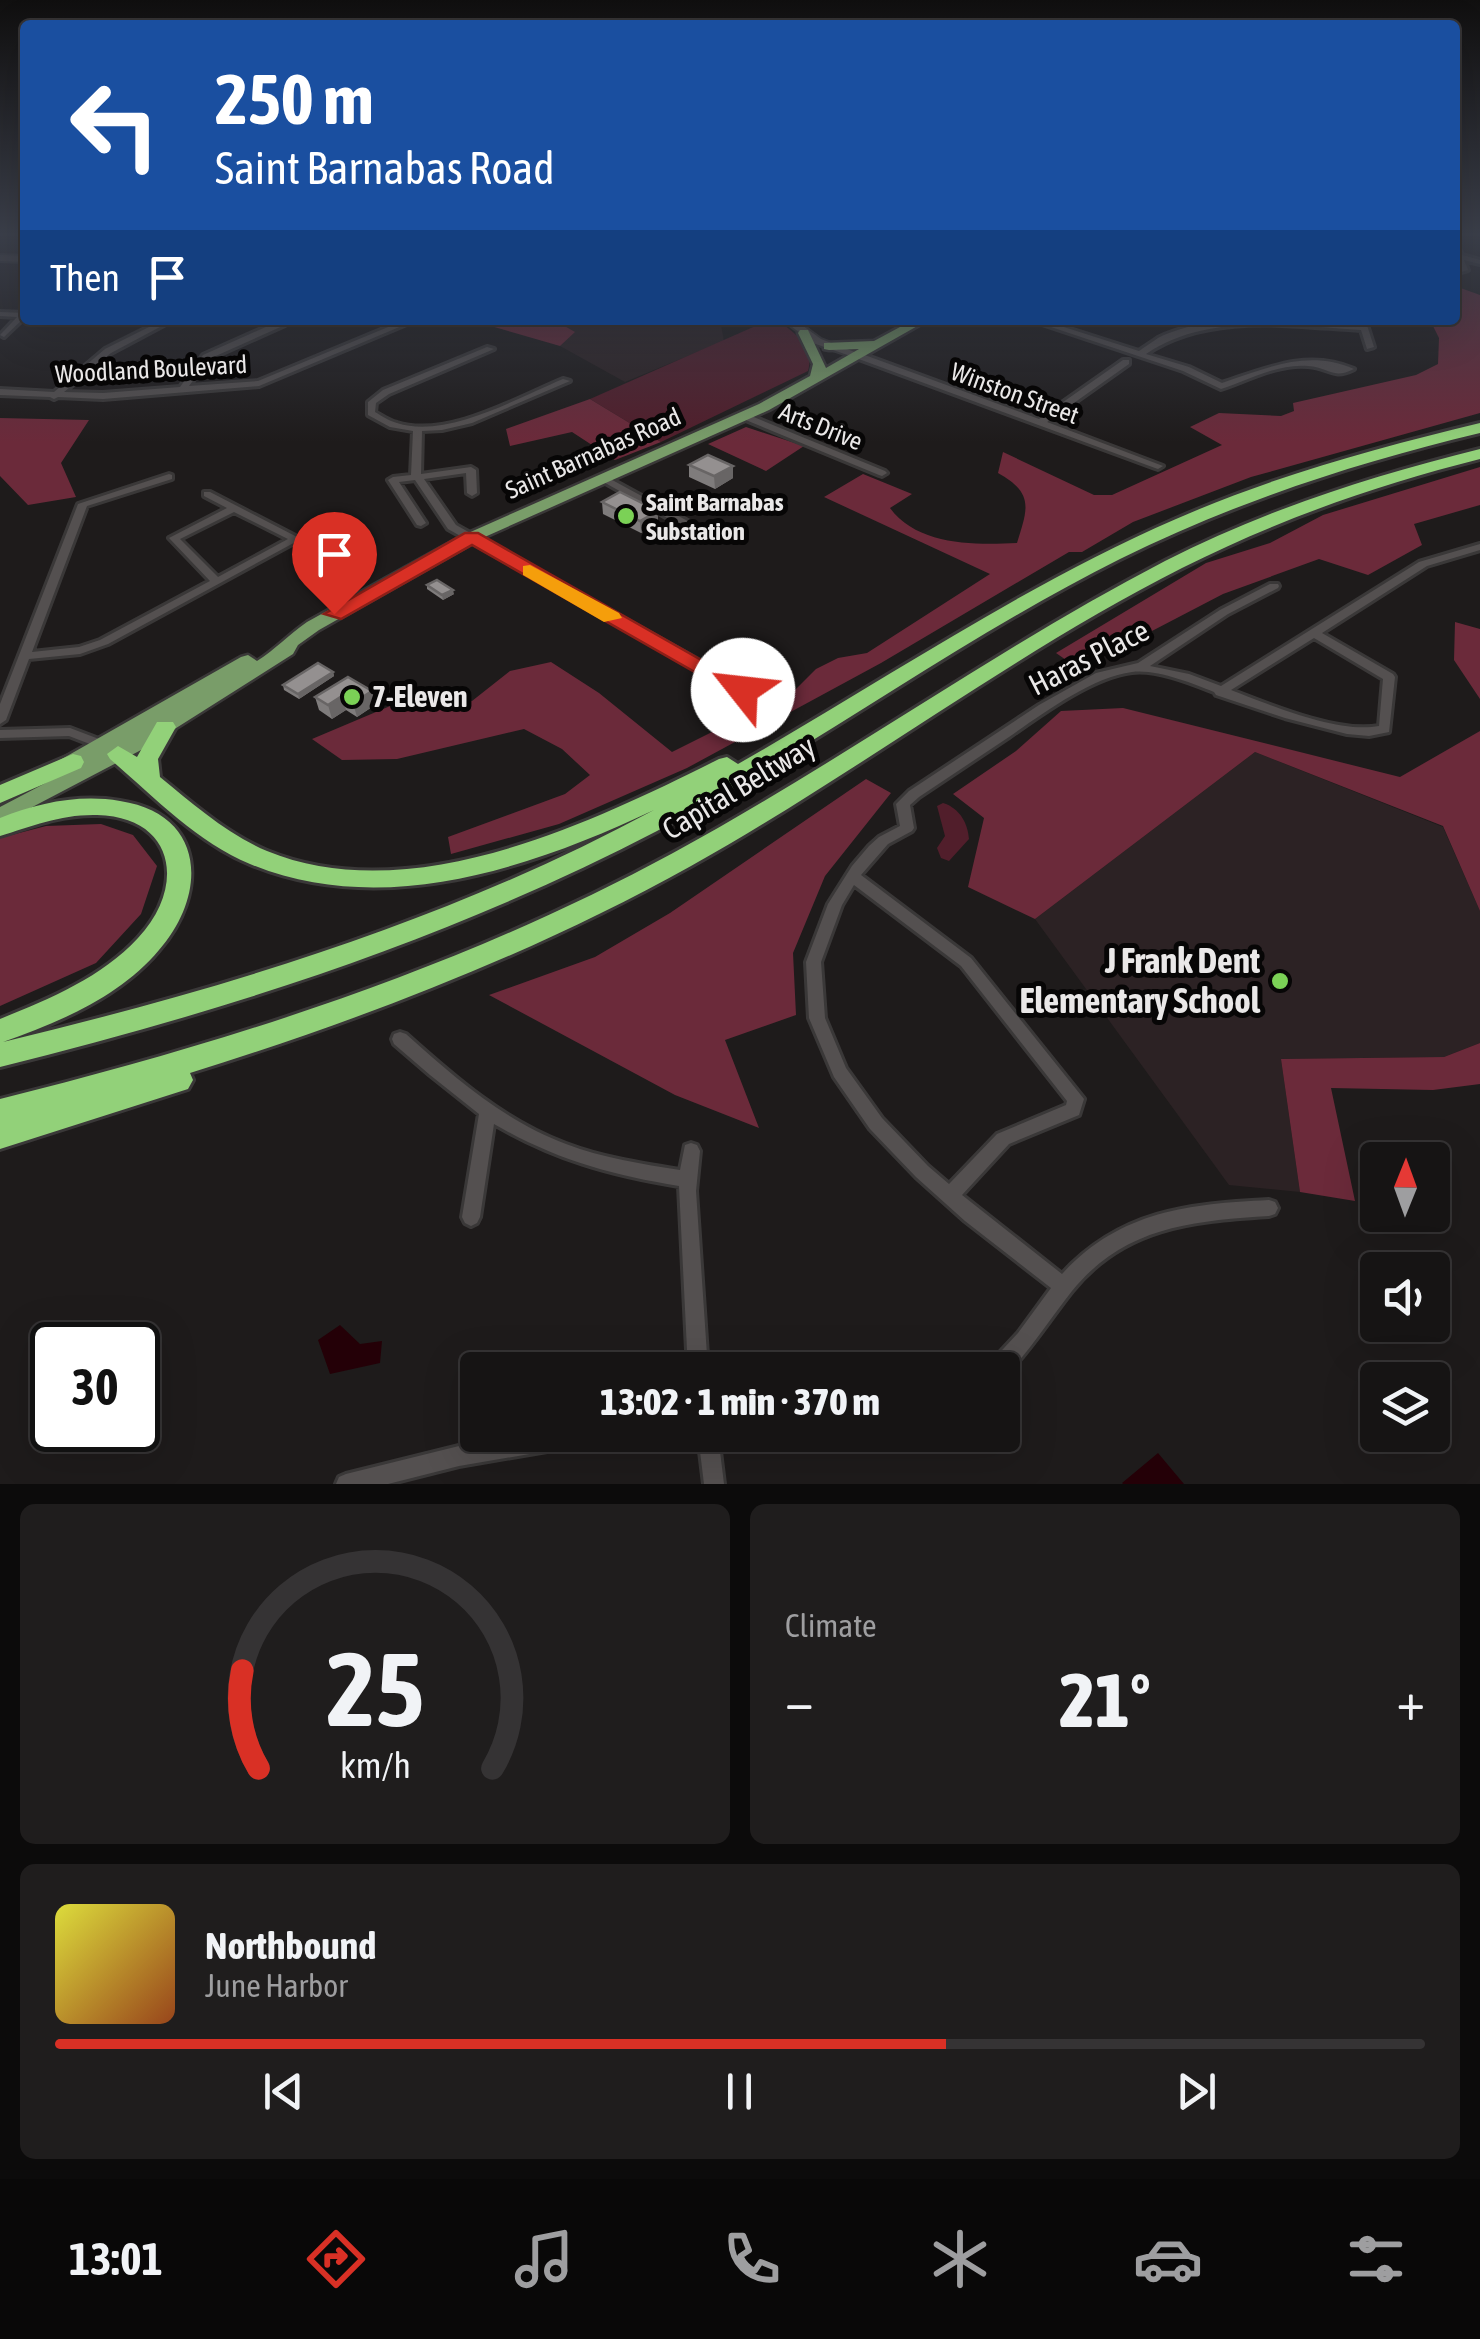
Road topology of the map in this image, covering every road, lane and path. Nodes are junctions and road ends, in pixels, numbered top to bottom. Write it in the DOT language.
graph roads {
  1 [pos="20,319"];
  2 [pos="158,325"];
  3 [pos="278,325"];
  4 [pos="400,325"];
  5 [pos="794,325"];
  6 [pos="913,325"];
  7 [pos="1050,325"];
  8 [pos="1239,325"];
  9 [pos="1363,325"];
  10 [pos="804,333"];
  11 [pos="4,335"];
  12 [pos="881,344"];
  13 [pos="829,346"];
  14 [pos="1370,347"];
  15 [pos="490,349"];
  16 [pos="1140,354"];
  17 [pos="859,356"];
  18 [pos="1126,362"];
  19 [pos="1310,363"];
  20 [pos="816,379"];
  21 [pos="566,381"];
  22 [pos="181,391"];
  23 [pos="0,392"];
  24 [pos="54,396"];
  25 [pos="744,416"];
  26 [pos="1040,424"];
  27 [pos="418,428"];
  28 [pos="1480,428"];
  29 [pos="1480,454"];
  30 [pos="1158,466"];
  31 [pos="882,473"];
  32 [pos="416,475"];
  33 [pos="169,477"];
  34 [pos="603,478"];
  35 [pos="472,493"];
  36 [pos="207,494"];
  37 [pos="232,509"];
  38 [pos="421,523"];
  39 [pos="691,527"];
  40 [pos="465,534"];
  41 [pos="1480,547"];
  42 [pos="217,582"];
  43 [pos="1274,586"];
  44 [pos="1000,621"];
  45 [pos="1313,632"];
  46 [pos="290,642"];
  47 [pos="24,656"];
  48 [pos="1138,668"];
  49 [pos="743,690"];
  50 [pos="1220,692"];
  51 [pos="0,720"];
  52 [pos="165,727"];
  53 [pos="0,734"];
  54 [pos="112,750"];
  55 [pos="73,762"];
  56 [pos="149,779"];
  57 [pos="0,797"];
  58 [pos="0,816"];
  59 [pos="0,826"];
  60 [pos="853,876"];
  61 [pos="526,937"];
  62 [pos="0,1031"];
  63 [pos="400,1039"];
  64 [pos="0,1055"];
  65 [pos="0,1112"];
  66 [pos="486,1114"];
  67 [pos="0,1135"];
  68 [pos="692,1150"];
  69 [pos="688,1179"];
  70 [pos="952,1194"];
  71 [pos="1270,1208"];
  72 [pos="471,1217"];
  73 [pos="1064,1287"];
  74 [pos="697,1352"];
  75 [pos="1014,1352"];
  76 [pos="482,1452"];
  77 [pos="710,1452"];
  78 [pos="346,1484"];
  79 [pos="714,1484"];
  1 -- 11 [label="street"];
  2 -- 24 [label="street"];
  3 -- 22 [label="street"];
  4 -- 22 [label="street, Woodland Boulevard"];
  5 -- 10 [label="main road"];
  6 -- 12 [label="main road, Saint Barnabas Road"];
  7 -- 16 [label="street"];
  8 -- 16 [label="street"];
  9 -- 14 [label="street"];
  10 -- 13 [label="main road"];
  10 -- 20 [label="main road"];
  12 -- 13 [label="main road"];
  12 -- 17 [label="main road, Saint Barnabas Road"];
  13 -- 17 [label="main road"];
  15 -- 27 [label="street"];
  16 -- 19 [label="street"];
  17 -- 20 [label="main road, Saint Barnabas Road"];
  17 -- 26 [label="street, Winston Street"];
  18 -- 26 [label="street"];
  20 -- 25 [label="main road, Saint Barnabas Road"];
  21 -- 27 [label="street"];
  22 -- 24 [label="street, Woodland Boulevard"];
  23 -- 24 [label="street, Woodland Boulevard"];
  25 -- 31 [label="street, Arts Drive"];
  25 -- 34 [label="main road, Saint Barnabas Road"];
  26 -- 30 [label="street, Winston Street"];
  27 -- 32 [label="street"];
  28 -- 44 [label="highway, Capital Beltway"];
  29 -- 61 [label="highway, Capital Beltway"];
  32 -- 35 [label="street"];
  32 -- 38 [label="street"];
  32 -- 40 [label="street"];
  33 -- 47 [label="street"];
  34 -- 39 [label="street"];
  34 -- 40 [label="main road, Saint Barnabas Road"];
  36 -- 37 [label="street"];
  37 -- 42 [label="street"];
  37 -- 42 [label="street"];
  40 -- 46 [label="main road, Saint Barnabas Road"];
  40 -- 49 [label="street"];
  41 -- 45 [label="street"];
  42 -- 47 [label="street"];
  43 -- 48 [label="street, Haras Place"];
  44 -- 56 [label="highway"];
  44 -- 64 [label="highway, Capital Beltway"];
  45 -- 50 [label="street"];
  45 -- 50 [label="street"];
  46 -- 52 [label="main road, Saint Barnabas Road"];
  46 -- 54 [label="main road, Saint Barnabas Road"];
  47 -- 51 [label="street"];
  48 -- 50 [label="street"];
  48 -- 60 [label="street, Haras Place"];
  52 -- 54 [label="main road, Saint Barnabas Road"];
  52 -- 56 [label="highway"];
  53 -- 54 [label="street"];
  54 -- 55 [label="main road, Saint Barnabas Road"];
  54 -- 56 [label="highway"];
  54 -- 58 [label="main road, Saint Barnabas Road"];
  55 -- 57 [label="highway"];
  59 -- 62 [label="highway"];
  60 -- 70 [label="street"];
  60 -- 70 [label="street"];
  61 -- 65 [label="highway, Capital Beltway"];
  61 -- 67 [label="highway"];
  63 -- 66 [label="street"];
  66 -- 69 [label="street"];
  66 -- 72 [label="street"];
  68 -- 69 [label="street"];
  69 -- 74 [label="street"];
  70 -- 73 [label="street"];
  71 -- 73 [label="street"];
  73 -- 75 [label="street"];
  76 -- 78 [label="street"];
  77 -- 79 [label="street"];
}
